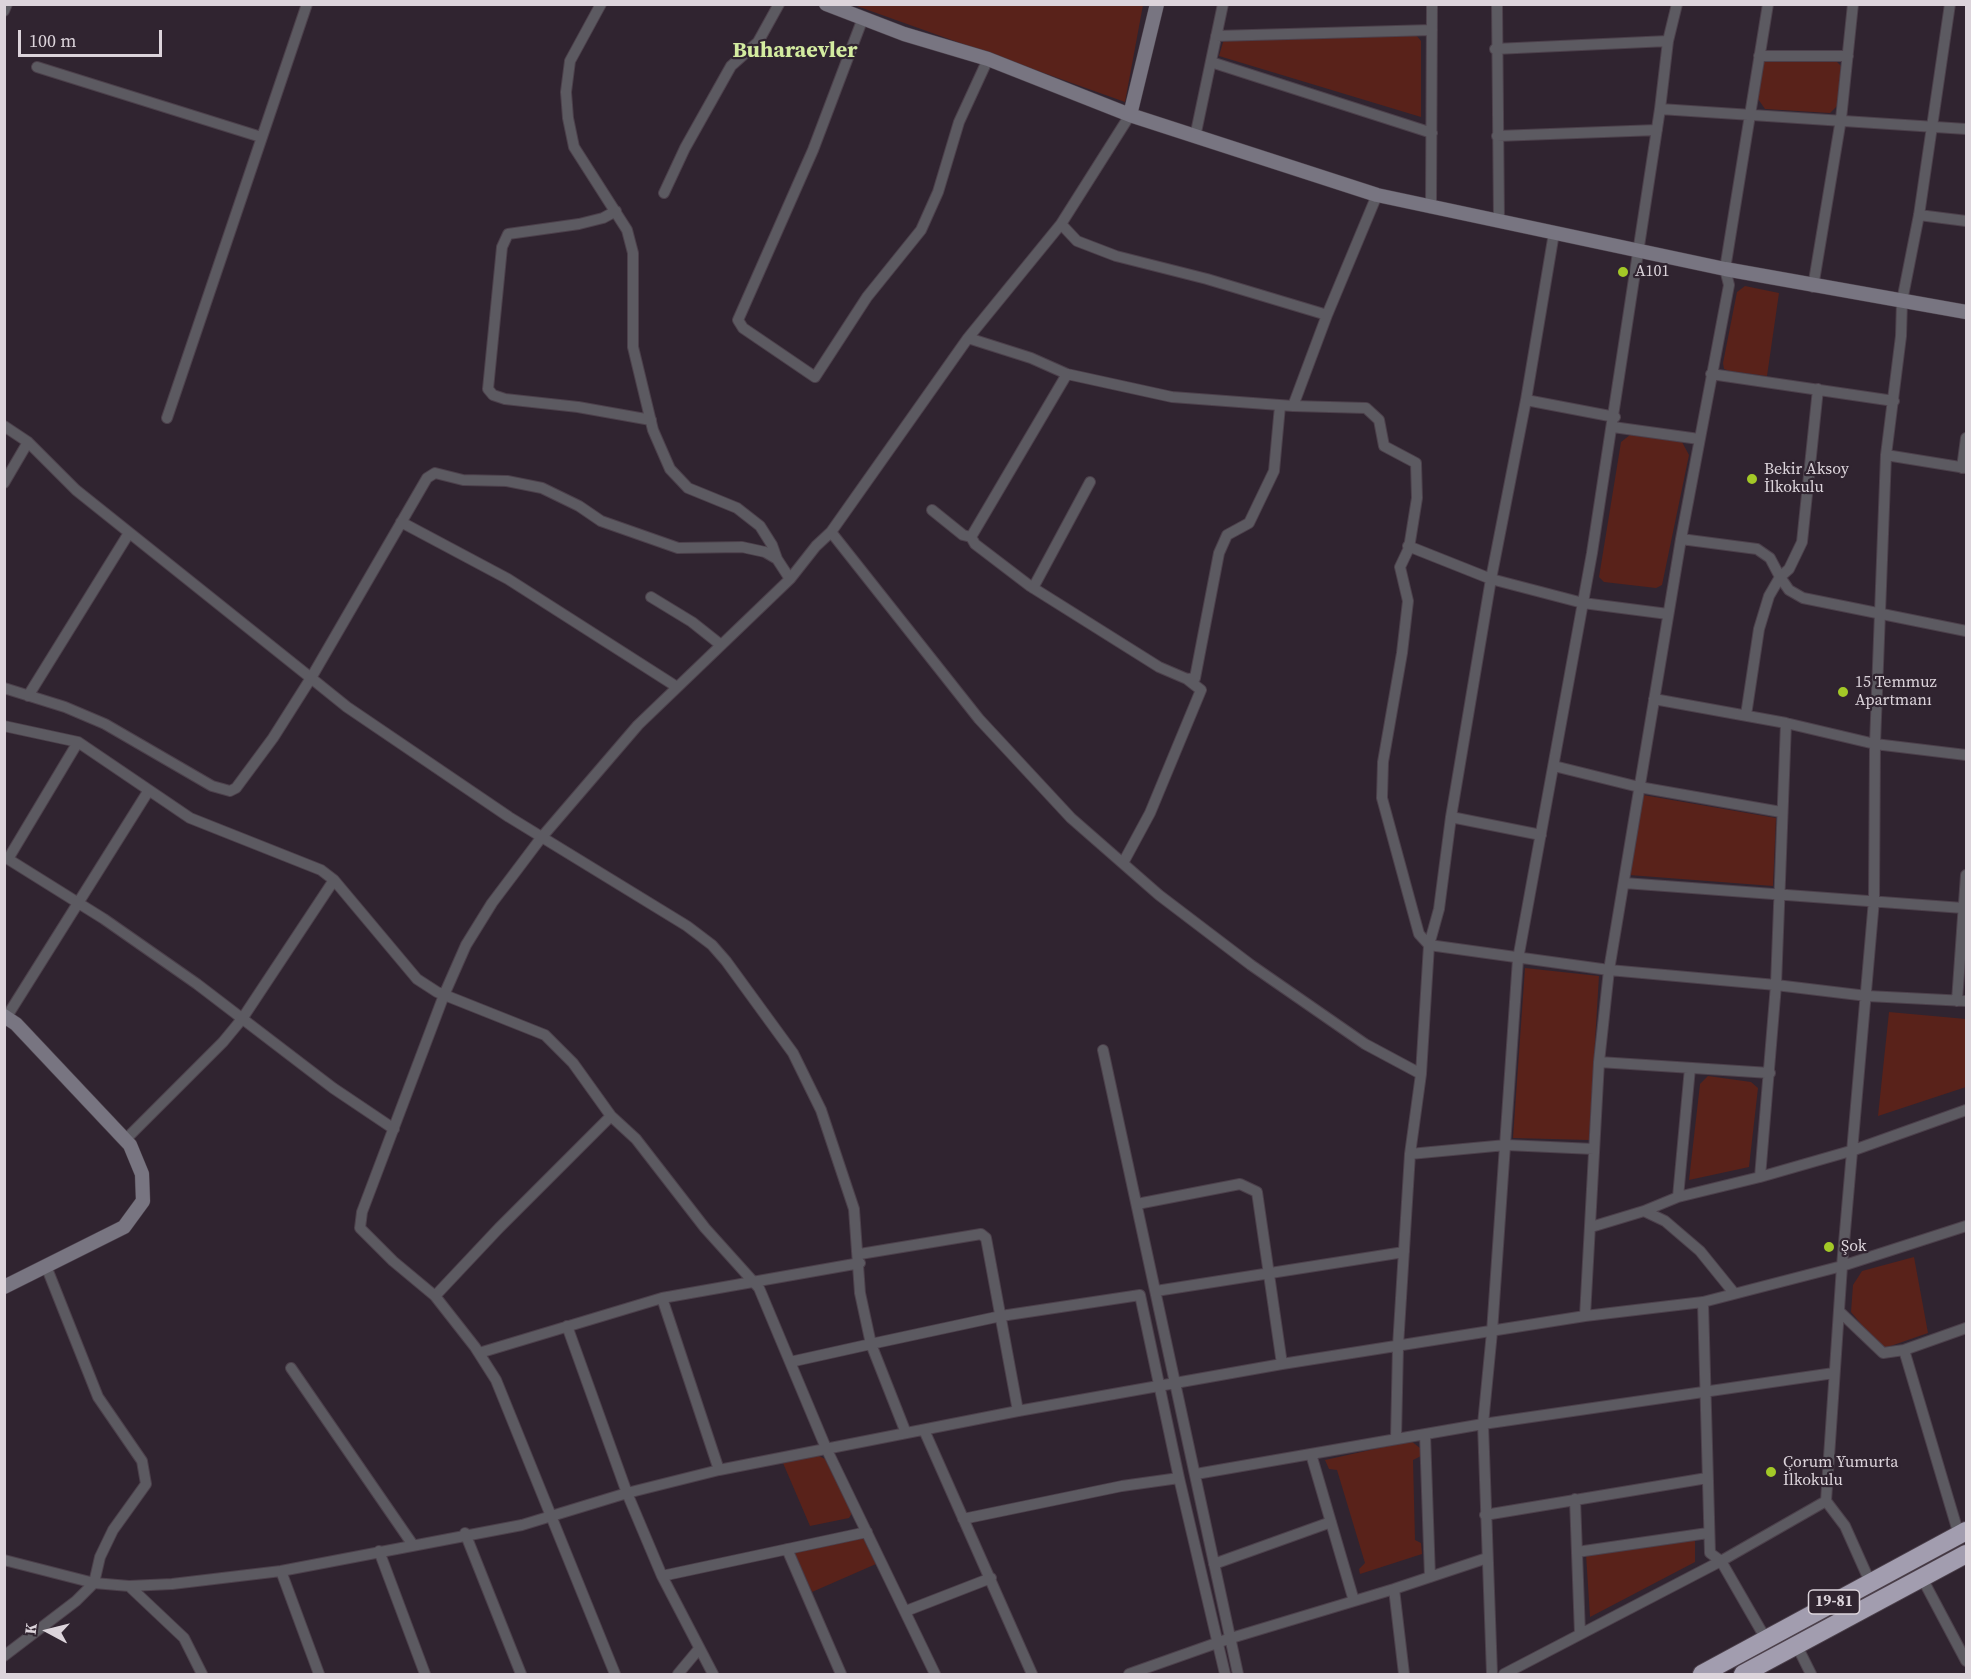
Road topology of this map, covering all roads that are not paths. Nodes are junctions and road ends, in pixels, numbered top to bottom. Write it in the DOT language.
graph roads {
  1 [pos="7,4"];
  2 [pos="307,4"];
  3 [pos="601,4"];
  4 [pos="779,4"];
  5 [pos="825,4"];
  6 [pos="1157,4"];
  7 [pos="1223,4"];
  8 [pos="1432,4"];
  9 [pos="1497,4"];
  10 [pos="1677,4"];
  11 [pos="1768,4"];
  12 [pos="1853,4"];
  13 [pos="1950,4"];
  14 [pos="4,11"];
  15 [pos="863,18"];
  16 [pos="1432,30"];
  17 [pos="1216,36"];
  18 [pos="1668,41"];
  19 [pos="1495,49"];
  20 [pos="1759,56"];
  21 [pos="1848,56"];
  22 [pos="988,59"];
  23 [pos="1211,62"];
  24 [pos="38,67"];
  25 [pos="1660,109"];
  26 [pos="1750,113"];
  27 [pos="1130,115"];
  28 [pos="1840,119"];
  29 [pos="1931,127"];
  30 [pos="1966,129"];
  31 [pos="1657,130"];
  32 [pos="1432,133"];
  33 [pos="1497,136"];
  34 [pos="261,137"];
  35 [pos="1195,137"];
  36 [pos="664,193"];
  37 [pos="1377,195"];
  38 [pos="1431,208"];
  39 [pos="616,211"];
  40 [pos="1919,215"];
  41 [pos="1966,220"];
  42 [pos="1499,222"];
  43 [pos="1061,224"];
  44 [pos="1554,233"];
  45 [pos="1637,251"];
  46 [pos="1725,269"];
  47 [pos="1813,287"];
  48 [pos="1902,301"];
  49 [pos="1966,312"];
  50 [pos="1327,315"];
  51 [pos="968,338"];
  52 [pos="1066,374"];
  53 [pos="1711,374"];
  54 [pos="1818,390"];
  55 [pos="1526,400"];
  56 [pos="1894,401"];
  57 [pos="1280,406"];
  58 [pos="1293,406"];
  59 [pos="167,418"];
  60 [pos="651,420"];
  61 [pos="1614,422"];
  62 [pos="4,426"];
  63 [pos="1966,438"];
  64 [pos="1699,439"];
  65 [pos="28,442"];
  66 [pos="1886,455"];
  67 [pos="1964,468"];
  68 [pos="1090,482"];
  69 [pos="4,483"];
  70 [pos="932,510"];
  71 [pos="401,522"];
  72 [pos="831,532"];
  73 [pos="129,533"];
  74 [pos="971,537"];
  75 [pos="1681,539"];
  76 [pos="1408,546"];
  77 [pos="777,559"];
  78 [pos="1780,577"];
  79 [pos="790,579"];
  80 [pos="1491,579"];
  81 [pos="1033,588"];
  82 [pos="651,597"];
  83 [pos="1582,603"];
  84 [pos="1880,612"];
  85 [pos="1668,614"];
  86 [pos="1966,631"];
  87 [pos="721,645"];
  88 [pos="311,678"];
  89 [pos="1187,679"];
  90 [pos="677,687"];
  91 [pos="4,688"];
  92 [pos="28,696"];
  93 [pos="1654,699"];
  94 [pos="1746,715"];
  95 [pos="1786,723"];
  96 [pos="4,726"];
  97 [pos="78,742"];
  98 [pos="1875,744"];
  99 [pos="1966,755"];
  100 [pos="1554,766"];
  101 [pos="1639,787"];
  102 [pos="149,790"];
  103 [pos="1781,812"];
  104 [pos="1451,817"];
  105 [pos="1541,835"];
  106 [pos="541,838"];
  107 [pos="6,859"];
  108 [pos="1123,863"];
  109 [pos="1966,875"];
  110 [pos="334,880"];
  111 [pos="1624,883"];
  112 [pos="1779,894"];
  113 [pos="1874,900"];
  114 [pos="79,905"];
  115 [pos="1963,908"];
  116 [pos="1429,945"];
  117 [pos="1518,959"];
  118 [pos="1609,970"];
  119 [pos="1776,985"];
  120 [pos="444,994"];
  121 [pos="1867,996"];
  122 [pos="1962,1001"];
  123 [pos="5,1018"];
  124 [pos="242,1019"];
  125 [pos="1103,1050"];
  126 [pos="1599,1062"];
  127 [pos="1690,1068"];
  128 [pos="1770,1073"];
  129 [pos="1421,1074"];
  130 [pos="1966,1110"];
  131 [pos="611,1116"];
  132 [pos="394,1129"];
  133 [pos="125,1140"];
  134 [pos="1506,1145"];
  135 [pos="1594,1149"];
  136 [pos="1854,1150"];
  137 [pos="1410,1154"];
  138 [pos="1760,1177"];
  139 [pos="1678,1197"];
  140 [pos="1137,1204"];
  141 [pos="1644,1211"];
  142 [pos="1966,1226"];
  143 [pos="1591,1227"];
  144 [pos="1404,1252"];
  145 [pos="860,1258"];
  146 [pos="46,1266"];
  147 [pos="1842,1266"];
  148 [pos="1269,1273"];
  149 [pos="754,1281"];
  150 [pos="4,1287"];
  151 [pos="1156,1291"];
  152 [pos="1734,1293"];
  153 [pos="435,1296"];
  154 [pos="662,1298"];
  155 [pos="1703,1302"];
  156 [pos="1840,1312"];
  157 [pos="1001,1316"];
  158 [pos="1585,1316"];
  159 [pos="567,1326"];
  160 [pos="1966,1328"];
  161 [pos="1492,1332"];
  162 [pos="870,1344"];
  163 [pos="1398,1346"];
  164 [pos="1904,1350"];
  165 [pos="479,1353"];
  166 [pos="790,1362"];
  167 [pos="1282,1364"];
  168 [pos="291,1368"];
  169 [pos="1834,1373"];
  170 [pos="1176,1383"];
  171 [pos="1160,1387"];
  172 [pos="1707,1391"];
  173 [pos="1018,1411"];
  174 [pos="1483,1424"];
  175 [pos="924,1430"];
  176 [pos="906,1433"];
  177 [pos="1425,1434"];
  178 [pos="1396,1439"];
  179 [pos="826,1448"];
  180 [pos="1311,1454"];
  181 [pos="719,1470"];
  182 [pos="1196,1474"];
  183 [pos="1179,1478"];
  184 [pos="1707,1478"];
  185 [pos="627,1493"];
  186 [pos="1575,1499"];
  187 [pos="1826,1502"];
  188 [pos="1485,1515"];
  189 [pos="549,1516"];
  190 [pos="963,1519"];
  191 [pos="1331,1522"];
  192 [pos="867,1532"];
  193 [pos="465,1533"];
  194 [pos="1708,1533"];
  195 [pos="1963,1533"];
  196 [pos="413,1545"];
  197 [pos="787,1549"];
  198 [pos="379,1551"];
  199 [pos="1577,1552"];
  200 [pos="1966,1554"];
  201 [pos="1487,1558"];
  202 [pos="4,1560"];
  203 [pos="1721,1561"];
  204 [pos="1214,1564"];
  205 [pos="281,1571"];
  206 [pos="662,1576"];
  207 [pos="1430,1577"];
  208 [pos="991,1578"];
  209 [pos="1922,1578"];
  210 [pos="1870,1582"];
  211 [pos="94,1583"];
  212 [pos="129,1586"];
  213 [pos="1394,1589"];
  214 [pos="1354,1601"];
  215 [pos="906,1611"];
  216 [pos="1580,1634"];
  217 [pos="1223,1641"];
  218 [pos="1767,1641"];
  219 [pos="1797,1646"];
  220 [pos="698,1650"];
  221 [pos="4,1656"];
  222 [pos="1966,1660"];
  223 [pos="202,1674"];
  224 [pos="319,1674"];
  225 [pos="425,1674"];
  226 [pos="521,1674"];
  227 [pos="615,1674"];
  228 [pos="678,1674"];
  229 [pos="713,1674"];
  230 [pos="841,1674"];
  231 [pos="935,1674"];
  232 [pos="1032,1674"];
  233 [pos="1129,1674"];
  234 [pos="1225,1674"];
  235 [pos="1238,1674"];
  236 [pos="1404,1674"];
  237 [pos="1492,1674"];
  238 [pos="1504,1674"];
  239 [pos="1702,1674"];
  240 [pos="1743,1674"];
  241 [pos="1810,1674"];
  1 -- 14 [label="street"];
  2 -- 34 [label="street"];
  3 -- 39 [label="street"];
  4 -- 36 [label="street"];
  5 -- 15 [label="street"];
  6 -- 27 [label="street"];
  7 -- 17 [label="street"];
  8 -- 16 [label="street"];
  9 -- 19 [label="street"];
  10 -- 18 [label="street"];
  11 -- 20 [label="street"];
  12 -- 21 [label="street"];
  13 -- 29 [label="street"];
  15 -- 22 [label="street"];
  15 -- 22 [label="street"];
  16 -- 17 [label="street"];
  16 -- 32 [label="street"];
  17 -- 23 [label="street"];
  18 -- 19 [label="street"];
  18 -- 25 [label="street"];
  19 -- 33 [label="street"];
  20 -- 21 [label="street"];
  20 -- 26 [label="street"];
  21 -- 28 [label="street"];
  22 -- 27 [label="street"];
  23 -- 32 [label="street"];
  23 -- 35 [label="street"];
  24 -- 34 [label="street"];
  25 -- 26 [label="street"];
  25 -- 31 [label="street"];
  26 -- 28 [label="street"];
  26 -- 46 [label="street"];
  27 -- 35 [label="street"];
  27 -- 43 [label="street"];
  28 -- 29 [label="street"];
  28 -- 47 [label="street"];
  29 -- 30 [label="street"];
  29 -- 40 [label="street"];
  31 -- 33 [label="street"];
  31 -- 45 [label="street"];
  32 -- 38 [label="street"];
  33 -- 42 [label="street"];
  34 -- 59 [label="street"];
  35 -- 37 [label="street"];
  37 -- 38 [label="street"];
  37 -- 50 [label="street"];
  38 -- 42 [label="street"];
  39 -- 60 [label="street"];
  39 -- 60 [label="street"];
  40 -- 41 [label="street"];
  40 -- 48 [label="street"];
  42 -- 44 [label="street"];
  43 -- 50 [label="street"];
  43 -- 51 [label="street"];
  44 -- 45 [label="street"];
  44 -- 55 [label="street"];
  45 -- 46 [label="street"];
  45 -- 61 [label="street"];
  46 -- 47 [label="street"];
  46 -- 53 [label="street"];
  47 -- 48 [label="street"];
  48 -- 49 [label="street"];
  48 -- 56 [label="street"];
  50 -- 58 [label="street"];
  51 -- 52 [label="street"];
  51 -- 72 [label="street"];
  52 -- 57 [label="street"];
  52 -- 74 [label="street"];
  53 -- 54 [label="street"];
  53 -- 64 [label="street"];
  54 -- 56 [label="street"];
  54 -- 78 [label="street"];
  55 -- 61 [label="street"];
  55 -- 80 [label="street"];
  56 -- 66 [label="street"];
  57 -- 58 [label="street"];
  57 -- 89 [label="street"];
  58 -- 76 [label="street"];
  60 -- 77 [label="street"];
  61 -- 64 [label="street"];
  61 -- 83 [label="street"];
  62 -- 65 [label="street"];
  63 -- 67 [label="street"];
  64 -- 75 [label="street"];
  65 -- 69 [label="street"];
  65 -- 73 [label="street"];
  66 -- 67 [label="street"];
  66 -- 84 [label="street"];
  68 -- 81 [label="street"];
  70 -- 74 [label="street"];
  71 -- 77 [label="street"];
  71 -- 88 [label="street"];
  71 -- 90 [label="street"];
  72 -- 79 [label="street"];
  72 -- 108 [label="street"];
  73 -- 88 [label="street"];
  73 -- 92 [label="street"];
  74 -- 81 [label="street"];
  75 -- 78 [label="street"];
  75 -- 85 [label="street"];
  76 -- 80 [label="street"];
  76 -- 116 [label="street"];
  77 -- 79 [label="street"];
  78 -- 84 [label="street"];
  78 -- 94 [label="street"];
  79 -- 87 [label="street"];
  80 -- 83 [label="street"];
  80 -- 104 [label="street"];
  81 -- 89 [label="street"];
  82 -- 87 [label="street"];
  83 -- 85 [label="street"];
  83 -- 100 [label="street"];
  84 -- 86 [label="street"];
  84 -- 98 [label="street"];
  85 -- 93 [label="street"];
  87 -- 90 [label="street"];
  88 -- 92 [label="street"];
  88 -- 106 [label="street"];
  89 -- 108 [label="street"];
  90 -- 106 [label="street"];
  91 -- 92 [label="street"];
  93 -- 94 [label="street"];
  93 -- 101 [label="street"];
  94 -- 95 [label="street"];
  95 -- 98 [label="street"];
  95 -- 103 [label="street"];
  96 -- 97 [label="street"];
  97 -- 102 [label="street"];
  97 -- 107 [label="street"];
  98 -- 99 [label="street"];
  98 -- 113 [label="street"];
  100 -- 101 [label="street"];
  100 -- 105 [label="street"];
  101 -- 103 [label="street"];
  101 -- 111 [label="street"];
  102 -- 110 [label="street"];
  102 -- 114 [label="street"];
  103 -- 112 [label="street"];
  104 -- 105 [label="street"];
  104 -- 116 [label="street"];
  105 -- 117 [label="street"];
  106 -- 120 [label="street"];
  106 -- 145 [label="street"];
  107 -- 114 [label="street"];
  108 -- 129 [label="street"];
  109 -- 115 [label="street"];
  110 -- 120 [label="street"];
  110 -- 124 [label="street"];
  111 -- 112 [label="street"];
  111 -- 118 [label="street"];
  112 -- 113 [label="street"];
  112 -- 119 [label="street"];
  113 -- 115 [label="street"];
  113 -- 121 [label="street"];
  114 -- 123 [label="street"];
  114 -- 124 [label="street"];
  115 -- 122 [label="street"];
  116 -- 117 [label="street"];
  116 -- 129 [label="street"];
  117 -- 118 [label="street"];
  117 -- 134 [label="street"];
  118 -- 119 [label="street"];
  118 -- 126 [label="street"];
  119 -- 121 [label="street"];
  119 -- 128 [label="street"];
  120 -- 131 [label="street"];
  120 -- 132 [label="street"];
  121 -- 122 [label="street"];
  121 -- 136 [label="street"];
  123 -- 133 [label="street"];
  124 -- 132 [label="street"];
  124 -- 133 [label="street"];
  125 -- 140 [label="street"];
  126 -- 127 [label="street"];
  126 -- 135 [label="street"];
  127 -- 128 [label="street"];
  127 -- 139 [label="street"];
  128 -- 138 [label="street"];
  129 -- 137 [label="street"];
  130 -- 136 [label="street"];
  131 -- 149 [label="street"];
  131 -- 153 [label="street"];
  132 -- 153 [label="street"];
  133 -- 146 [label="street"];
  134 -- 135 [label="street"];
  134 -- 137 [label="street"];
  134 -- 161 [label="street"];
  135 -- 143 [label="street"];
  136 -- 138 [label="street"];
  136 -- 147 [label="street"];
  137 -- 144 [label="street"];
  138 -- 139 [label="street"];
  139 -- 141 [label="street"];
  140 -- 148 [label="street"];
  140 -- 151 [label="street"];
  141 -- 143 [label="street"];
  141 -- 152 [label="street"];
  142 -- 147 [label="street"];
  143 -- 158 [label="street"];
  144 -- 148 [label="street"];
  144 -- 163 [label="street"];
  145 -- 149 [label="street"];
  145 -- 157 [label="street"];
  145 -- 162 [label="street"];
  146 -- 150 [label="street"];
  146 -- 211 [label="street"];
  147 -- 152 [label="street"];
  147 -- 156 [label="street"];
  148 -- 151 [label="street"];
  148 -- 167 [label="street"];
  149 -- 154 [label="street"];
  149 -- 166 [label="street"];
  151 -- 170 [label="street"];
  152 -- 155 [label="street"];
  153 -- 165 [label="street"];
  154 -- 159 [label="street"];
  154 -- 181 [label="street"];
  155 -- 158 [label="street"];
  155 -- 172 [label="street"];
  156 -- 164 [label="street"];
  156 -- 169 [label="street"];
  157 -- 162 [label="street"];
  157 -- 171 [label="street"];
  157 -- 173 [label="street"];
  158 -- 161 [label="street"];
  159 -- 165 [label="street"];
  159 -- 185 [label="street"];
  160 -- 164 [label="street"];
  161 -- 163 [label="street"];
  161 -- 174 [label="street"];
  162 -- 166 [label="street"];
  162 -- 176 [label="street"];
  163 -- 167 [label="street"];
  163 -- 178 [label="street"];
  164 -- 195 [label="street"];
  165 -- 189 [label="street"];
  166 -- 179 [label="street"];
  167 -- 170 [label="street"];
  168 -- 196 [label="street"];
  169 -- 172 [label="street"];
  169 -- 187 [label="street"];
  170 -- 171 [label="street"];
  170 -- 182 [label="street"];
  171 -- 173 [label="street"];
  171 -- 183 [label="street"];
  172 -- 174 [label="street"];
  172 -- 184 [label="street"];
  173 -- 175 [label="street"];
  174 -- 177 [label="street"];
  174 -- 188 [label="street"];
  175 -- 176 [label="street"];
  175 -- 190 [label="street"];
  176 -- 179 [label="street"];
  177 -- 178 [label="street"];
  177 -- 207 [label="street"];
  178 -- 180 [label="street"];
  179 -- 181 [label="street"];
  179 -- 192 [label="street"];
  180 -- 182 [label="street"];
  180 -- 191 [label="street"];
  181 -- 185 [label="street"];
  182 -- 204 [label="street"];
  183 -- 190 [label="street"];
  183 -- 217 [label="street"];
  184 -- 186 [label="street"];
  184 -- 194 [label="street"];
  185 -- 189 [label="street"];
  185 -- 206 [label="street"];
  186 -- 188 [label="street"];
  186 -- 199 [label="street"];
  187 -- 203 [label="street"];
  187 -- 210 [label="street"];
  188 -- 201 [label="street"];
  189 -- 193 [label="street"];
  189 -- 227 [label="street"];
  190 -- 208 [label="street"];
  191 -- 204 [label="street"];
  191 -- 214 [label="street"];
  192 -- 197 [label="street"];
  192 -- 215 [label="street"];
  193 -- 196 [label="street"];
  193 -- 226 [label="street"];
  194 -- 199 [label="street"];
  194 -- 203 [label="street"];
  195 -- 210 [label="highway, 19-81"];
  196 -- 198 [label="street"];
  197 -- 206 [label="street"];
  197 -- 230 [label="street"];
  198 -- 205 [label="street"];
  198 -- 225 [label="street"];
  199 -- 216 [label="street"];
  200 -- 209 [label="highway, 19-81"];
  201 -- 207 [label="street"];
  201 -- 237 [label="street"];
  202 -- 211 [label="street"];
  203 -- 216 [label="street"];
  203 -- 218 [label="street"];
  204 -- 217 [label="street"];
  205 -- 212 [label="street"];
  205 -- 224 [label="street"];
  206 -- 220 [label="street"];
  207 -- 213 [label="street"];
  208 -- 215 [label="street"];
  208 -- 232 [label="street"];
  209 -- 219 [label="highway, 19-81"];
  209 -- 222 [label="street"];
  210 -- 218 [label="highway, 19-81"];
  211 -- 212 [label="street"];
  211 -- 221 [label="street"];
  212 -- 223 [label="street"];
  213 -- 214 [label="street"];
  213 -- 236 [label="street"];
  214 -- 217 [label="street"];
  215 -- 231 [label="street"];
  216 -- 238 [label="street"];
  217 -- 233 [label="street"];
  217 -- 234 [label="street"];
  217 -- 235 [label="street"];
  218 -- 239 [label="highway, 19-81"];
  219 -- 240 [label="highway, 19-81"];
  219 -- 241 [label="street"];
  220 -- 228 [label="street"];
  220 -- 229 [label="street"];
}
